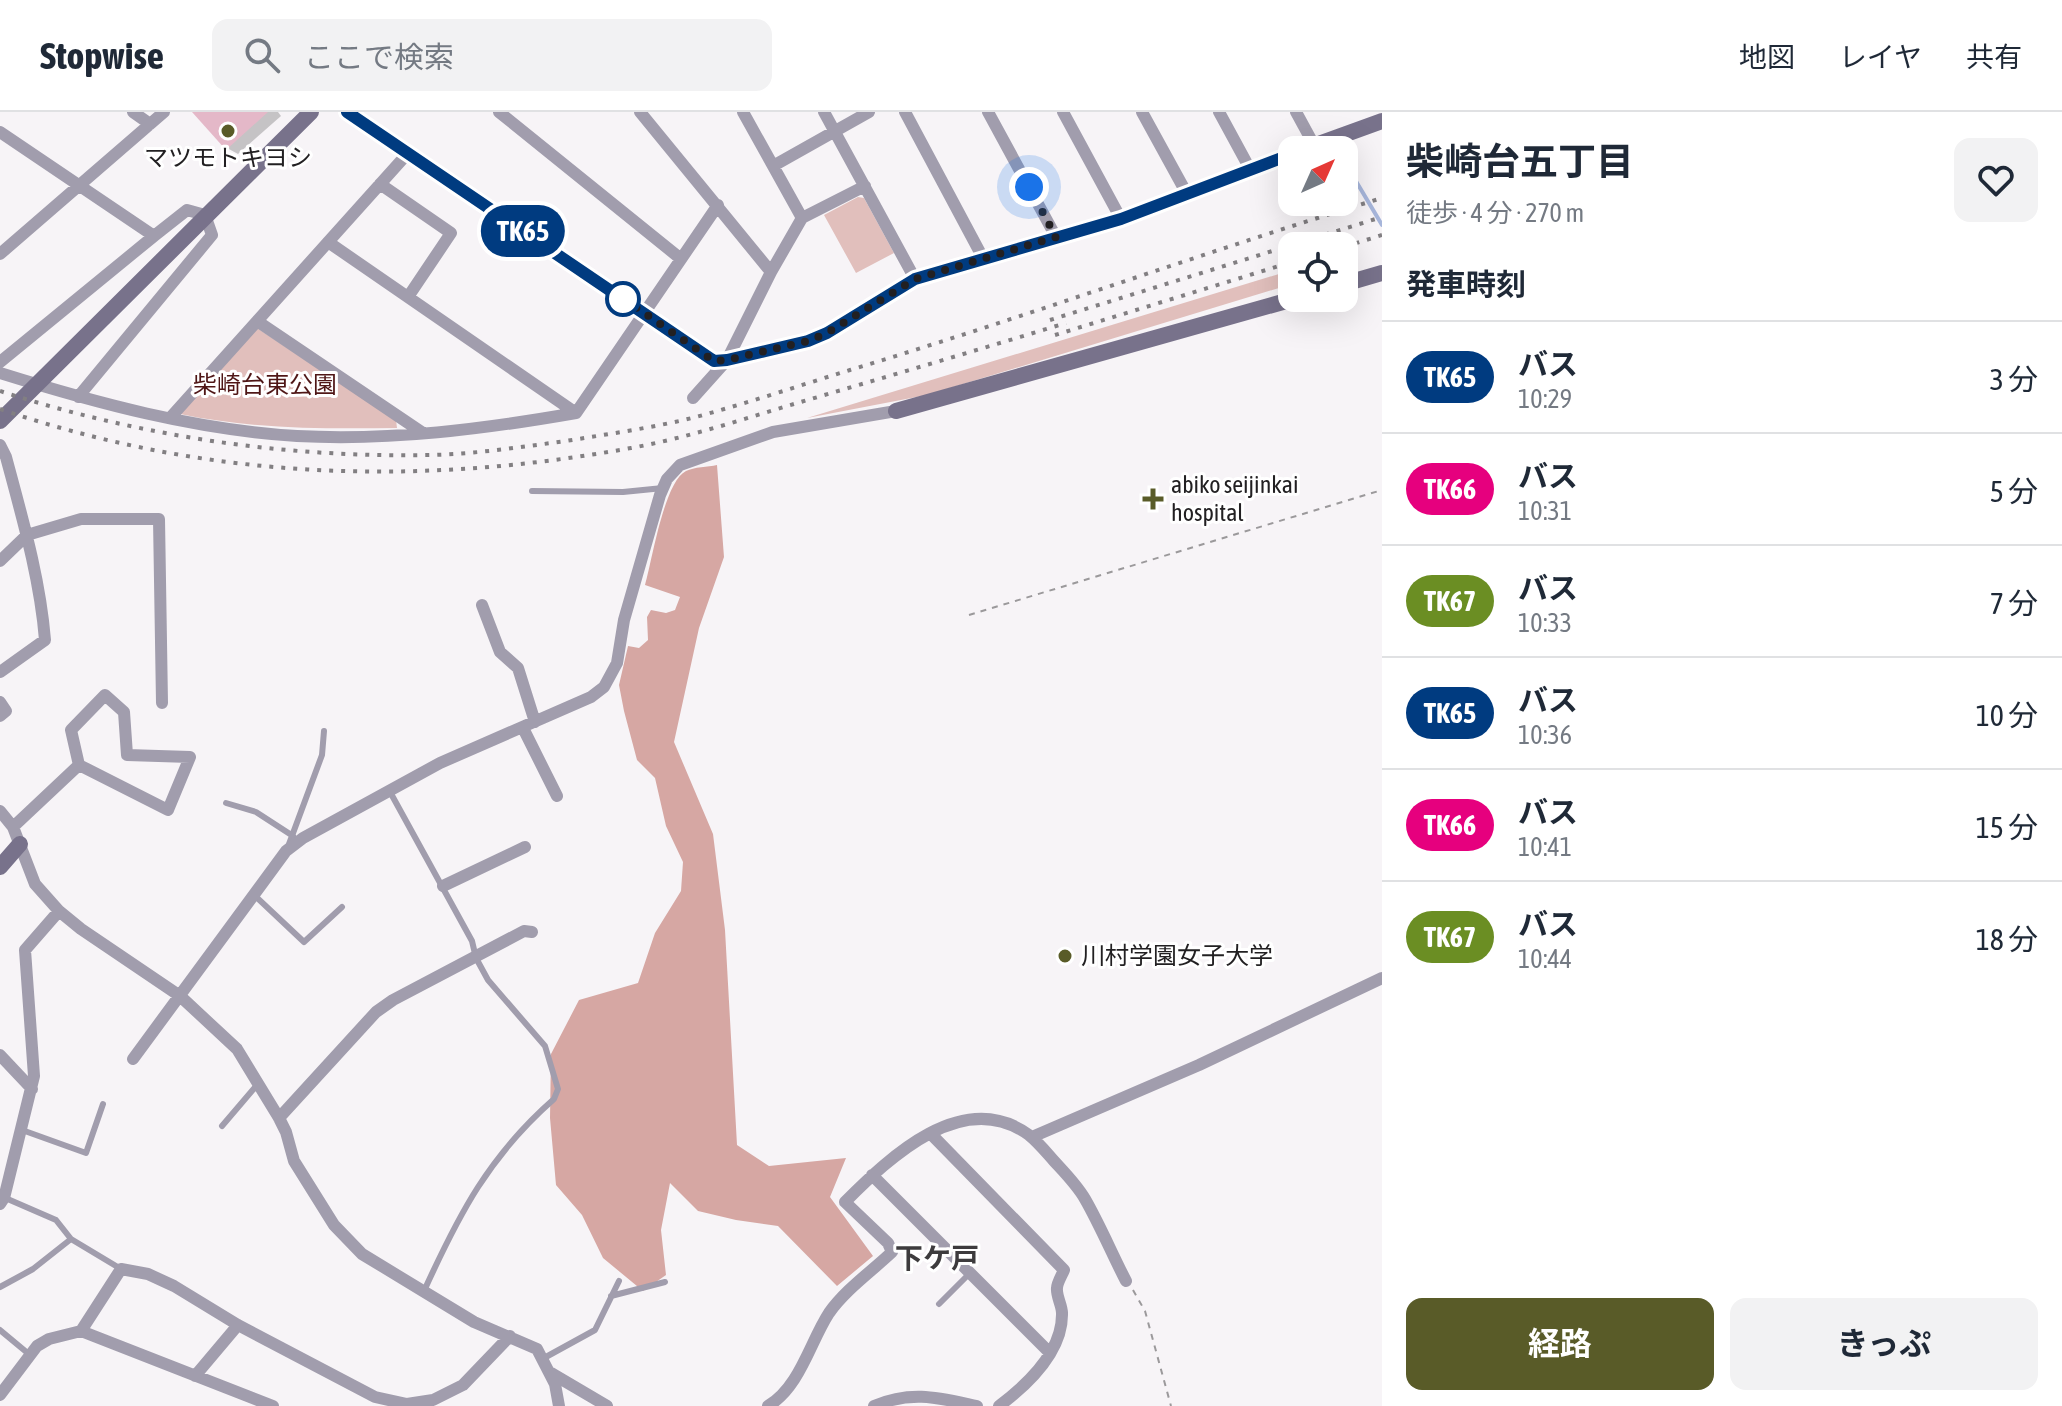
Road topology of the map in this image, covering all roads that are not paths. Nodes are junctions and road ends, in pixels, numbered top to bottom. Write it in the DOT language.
graph roads {
  1 [pos="133,112"];
  2 [pos="164,112"];
  3 [pos="311,112"];
  4 [pos="347,112"];
  5 [pos="499,112"];
  6 [pos="640,112"];
  7 [pos="743,112"];
  8 [pos="824,112"];
  9 [pos="869,112"];
  10 [pos="905,112"];
  11 [pos="988,112"];
  12 [pos="1063,112"];
  13 [pos="1142,112"];
  14 [pos="1219,112"];
  15 [pos="1296,112"];
  16 [pos="1382,121"];
  17 [pos="150,124"];
  18 [pos="0,132"];
  19 [pos="835,132"];
  20 [pos="1304,136"];
  21 [pos="1341,136"];
  22 [pos="408,153"];
  23 [pos="1278,159"];
  24 [pos="773,166"];
  25 [pos="1250,169"];
  26 [pos="380,184"];
  27 [pos="79,186"];
  28 [pos="865,186"];
  29 [pos="1187,194"];
  30 [pos="718,205"];
  31 [pos="205,215"];
  32 [pos="802,218"];
  33 [pos="1121,219"];
  34 [pos="154,236"];
  35 [pos="1056,237"];
  36 [pos="328,242"];
  37 [pos="0,254"];
  38 [pos="983,258"];
  39 [pos="681,259"];
  40 [pos="771,272"];
  41 [pos="1382,273"];
  42 [pos="915,279"];
  43 [pos="1358,280"];
  44 [pos="408,297"];
  45 [pos="1278,303"];
  46 [pos="644,313"];
  47 [pos="257,321"];
  48 [pos="727,360"];
  49 [pos="0,362"];
  50 [pos="0,373"];
  51 [pos="78,397"];
  52 [pos="693,398"];
  53 [pos="896,411"];
  54 [pos="576,413"];
  55 [pos="170,418"];
  56 [pos="0,421"];
  57 [pos="425,434"];
  58 [pos="2,454"];
  59 [pos="663,488"];
  60 [pos="532,491"];
  61 [pos="27,535"];
  62 [pos="0,561"];
  63 [pos="482,605"];
  64 [pos="0,672"];
  65 [pos="0,702"];
  66 [pos="162,703"];
  67 [pos="0,716"];
  68 [pos="535,722"];
  69 [pos="523,728"];
  70 [pos="324,731"];
  71 [pos="79,765"];
  72 [pos="389,790"];
  73 [pos="557,796"];
  74 [pos="226,803"];
  75 [pos="0,811"];
  76 [pos="13,827"];
  77 [pos="293,836"];
  78 [pos="20,844"];
  79 [pos="525,847"];
  80 [pos="286,851"];
  81 [pos="0,867"];
  82 [pos="443,886"];
  83 [pos="254,895"];
  84 [pos="342,907"];
  85 [pos="59,911"];
  86 [pos="532,932"];
  87 [pos="476,958"];
  88 [pos="1382,978"];
  89 [pos="180,996"];
  90 [pos="0,1055"];
  91 [pos="133,1059"];
  92 [pos="260,1082"];
  93 [pos="32,1089"];
  94 [pos="103,1104"];
  95 [pos="279,1118"];
  96 [pos="222,1126"];
  97 [pos="22,1130"];
  98 [pos="930,1133"];
  99 [pos="1032,1137"];
  100 [pos="872,1175"];
  101 [pos="1,1199"];
  102 [pos="71,1239"];
  103 [pos="121,1269"];
  104 [pos="970,1273"];
  105 [pos="619,1281"];
  106 [pos="1126,1281"];
  107 [pos="665,1282"];
  108 [pos="0,1287"];
  109 [pos="424,1292"];
  110 [pos="611,1296"];
  111 [pos="939,1304"];
  112 [pos="238,1325"];
  113 [pos="0,1330"];
  114 [pos="81,1331"];
  115 [pos="510,1336"];
  116 [pos="1049,1352"];
  117 [pos="30,1355"];
  118 [pos="544,1358"];
  119 [pos="550,1373"];
  120 [pos="195,1376"];
  121 [pos="0,1395"];
  122 [pos="407,1405"];
  123 [pos="273,1406"];
  124 [pos="559,1406"];
  125 [pos="607,1406"];
  126 [pos="768,1406"];
  127 [pos="874,1406"];
  128 [pos="977,1406"];
  129 [pos="999,1406"];
  1 -- 17 [label="street"];
  2 -- 17 [label="street"];
  3 -- 31 [label="street"];
  4 -- 22 [label="street"];
  5 -- 39 [label="street"];
  6 -- 30 [label="street"];
  7 -- 24 [label="street"];
  8 -- 19 [label="street"];
  9 -- 19 [label="street"];
  10 -- 38 [label="street"];
  11 -- 35 [label="street"];
  12 -- 33 [label="street"];
  13 -- 29 [label="street"];
  14 -- 25 [label="street"];
  15 -- 20 [label="street"];
  16 -- 21 [label="street"];
  17 -- 27 [label="street"];
  18 -- 27 [label="street"];
  19 -- 24 [label="street"];
  19 -- 28 [label="street"];
  22 -- 26 [label="street"];
  22 -- 46 [label="street"];
  23 -- 25 [label="street"];
  24 -- 32 [label="street"];
  25 -- 29 [label="street"];
  26 -- 36 [label="street"];
  26 -- 44 [label="street"];
  27 -- 34 [label="street"];
  27 -- 37 [label="street"];
  28 -- 32 [label="street"];
  28 -- 42 [label="street"];
  29 -- 33 [label="street"];
  30 -- 39 [label="street"];
  30 -- 40 [label="street"];
  31 -- 34 [label="street"];
  31 -- 51 [label="street"];
  31 -- 56 [label="street"];
  32 -- 40 [label="street"];
  33 -- 35 [label="street"];
  34 -- 49 [label="street"];
  35 -- 38 [label="street"];
  36 -- 44 [label="street"];
  36 -- 47 [label="street"];
  38 -- 42 [label="street"];
  39 -- 46 [label="street"];
  40 -- 48 [label="street"];
  41 -- 43 [label="street"];
  42 -- 48 [label="street"];
  44 -- 54 [label="street"];
  45 -- 53 [label="street"];
  46 -- 48 [label="street"];
  46 -- 54 [label="street"];
  47 -- 55 [label="street"];
  47 -- 57 [label="street"];
  48 -- 52 [label="street"];
  50 -- 51 [label="street"];
  51 -- 55 [label="street"];
  53 -- 59 [label="street"];
  54 -- 57 [label="street"];
  55 -- 57 [label="street"];
  58 -- 61 [label="street"];
  59 -- 60 [label="lane"];
  59 -- 68 [label="street"];
  61 -- 62 [label="street"];
  61 -- 64 [label="street"];
  61 -- 66 [label="street"];
  63 -- 68 [label="street"];
  65 -- 67 [label="street"];
  68 -- 69 [label="street"];
  69 -- 72 [label="street"];
  69 -- 73 [label="street"];
  70 -- 77 [label="lane"];
  71 -- 71 [label="street"];
  71 -- 76 [label="street"];
  72 -- 80 [label="street"];
  72 -- 82 [label="lane"];
  74 -- 77 [label="lane"];
  75 -- 76 [label="street"];
  76 -- 78 [label="street"];
  77 -- 80 [label="lane"];
  78 -- 81 [label="street"];
  78 -- 85 [label="street"];
  79 -- 82 [label="street"];
  80 -- 83 [label="street"];
  82 -- 87 [label="lane"];
  83 -- 84 [label="lane"];
  83 -- 89 [label="street"];
  85 -- 89 [label="street"];
  85 -- 93 [label="street"];
  86 -- 87 [label="street"];
  87 -- 95 [label="street"];
  87 -- 109 [label="lane"];
  88 -- 99 [label="street"];
  89 -- 91 [label="street"];
  89 -- 92 [label="street"];
  90 -- 93 [label="street"];
  92 -- 95 [label="street"];
  92 -- 96 [label="lane"];
  93 -- 97 [label="street"];
  94 -- 97 [label="lane"];
  95 -- 109 [label="street"];
  97 -- 101 [label="street"];
  98 -- 99 [label="street"];
  98 -- 100 [label="street"];
  98 -- 116 [label="street"];
  99 -- 106 [label="street"];
  100 -- 104 [label="street"];
  100 -- 126 [label="street"];
  101 -- 102 [label="lane"];
  102 -- 103 [label="lane"];
  102 -- 108 [label="lane"];
  103 -- 112 [label="street"];
  103 -- 114 [label="street"];
  104 -- 111 [label="lane"];
  104 -- 116 [label="street"];
  105 -- 110 [label="lane"];
  107 -- 110 [label="lane"];
  109 -- 115 [label="street"];
  110 -- 118 [label="lane"];
  112 -- 120 [label="street"];
  112 -- 122 [label="street"];
  113 -- 117 [label="lane"];
  114 -- 117 [label="street"];
  114 -- 120 [label="street"];
  115 -- 118 [label="street"];
  115 -- 122 [label="street"];
  116 -- 129 [label="street"];
  117 -- 121 [label="street"];
  118 -- 119 [label="street"];
  119 -- 124 [label="street"];
  119 -- 125 [label="street"];
  120 -- 123 [label="street"];
  127 -- 128 [label="street"];
}
